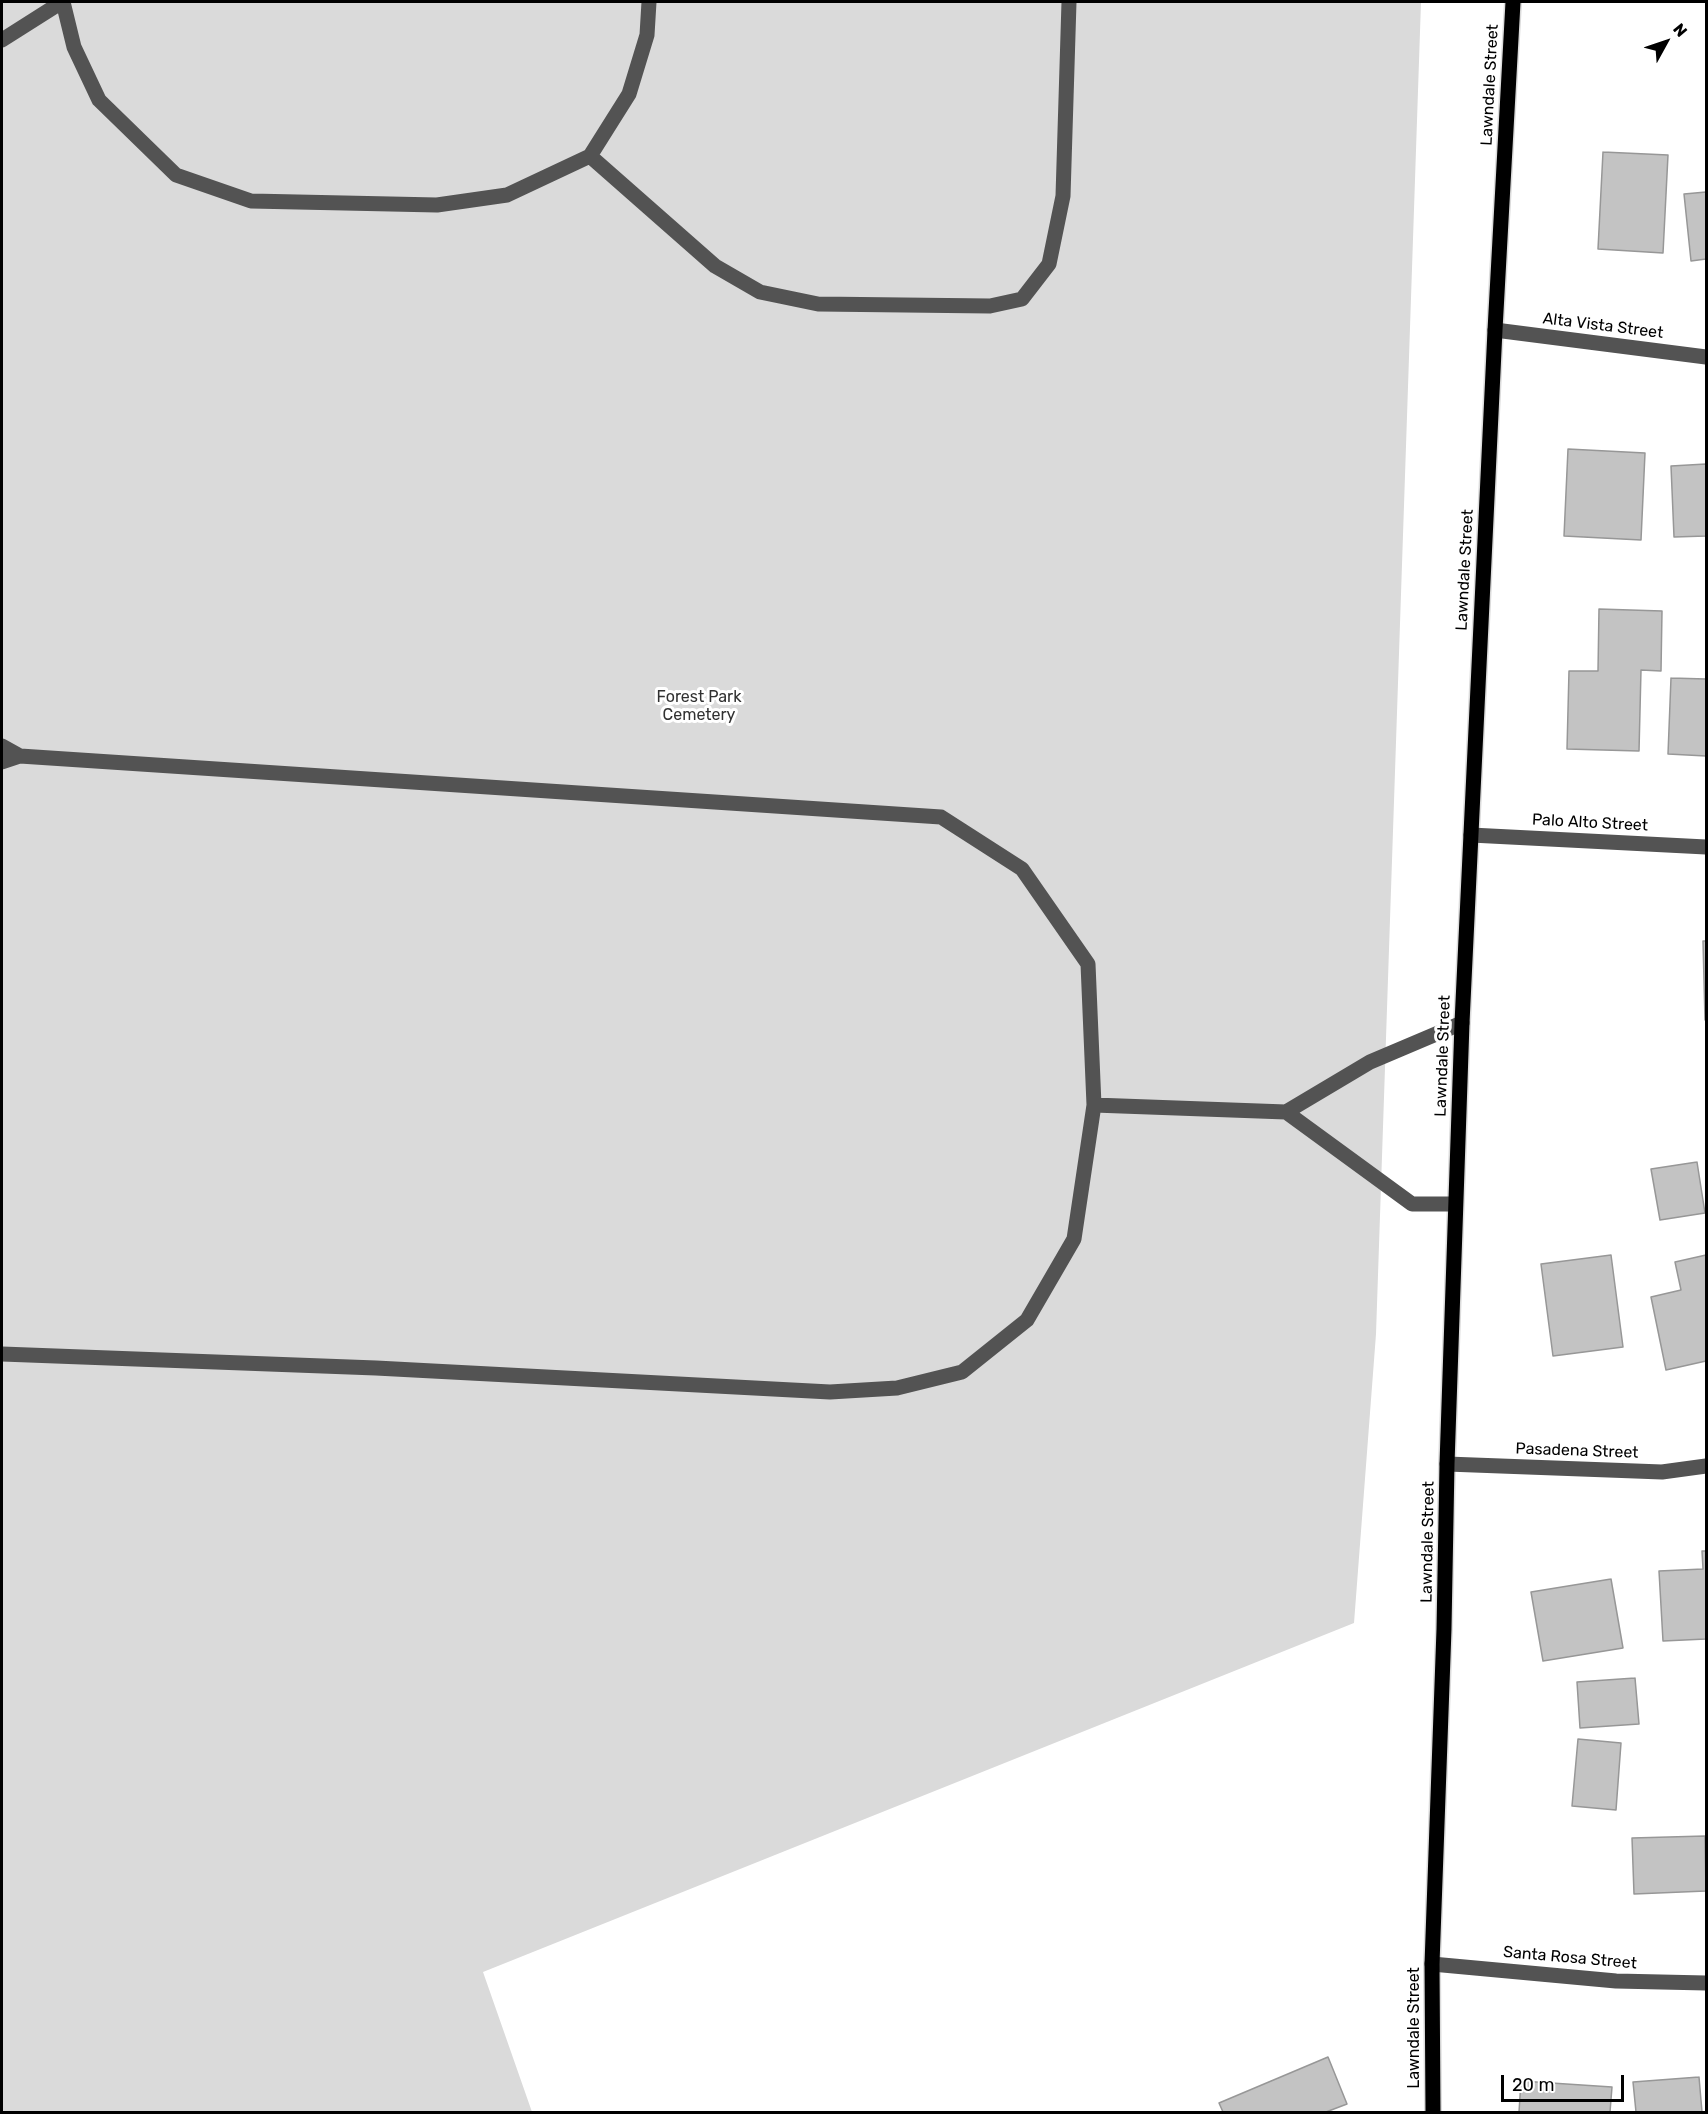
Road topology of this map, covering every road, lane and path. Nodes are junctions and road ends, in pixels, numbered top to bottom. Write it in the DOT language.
graph roads {
  1 [pos="63,2"];
  2 [pos="649,2"];
  3 [pos="1069,2"];
  4 [pos="1513,2"];
  5 [pos="2,40"];
  6 [pos="590,156"];
  7 [pos="1495,330"];
  8 [pos="1707,357"];
  9 [pos="2,746"];
  10 [pos="20,756"];
  11 [pos="2,762"];
  12 [pos="1471,835"];
  13 [pos="1707,847"];
  14 [pos="1461,1023"];
  15 [pos="1094,1105"];
  16 [pos="1286,1112"];
  17 [pos="1455,1204"];
  18 [pos="2,1354"];
  19 [pos="1447,1464"];
  20 [pos="1707,1466"];
  21 [pos="1432,1964"];
  22 [pos="1707,1983"];
  23 [pos="1433,2112"];
  1 -- 5 [label="street"];
  1 -- 6 [label="street"];
  2 -- 6 [label="street"];
  3 -- 6 [label="street"];
  4 -- 7 [label="main road, Lawndale Street"];
  7 -- 8 [label="street, Alta Vista Street"];
  7 -- 12 [label="main road, Lawndale Street"];
  9 -- 10 [label="street"];
  10 -- 11 [label="street"];
  10 -- 15 [label="street"];
  12 -- 13 [label="street, Palo Alto Street"];
  12 -- 14 [label="main road, Lawndale Street"];
  14 -- 16 [label="street"];
  14 -- 17 [label="main road, Lawndale Street"];
  15 -- 16 [label="street"];
  15 -- 18 [label="street"];
  16 -- 17 [label="street"];
  17 -- 19 [label="main road, Lawndale Street"];
  19 -- 20 [label="street, Pasadena Street"];
  19 -- 21 [label="main road, Lawndale Street"];
  21 -- 22 [label="street, Santa Rosa Street"];
  21 -- 23 [label="main road, Lawndale Street"];
}
